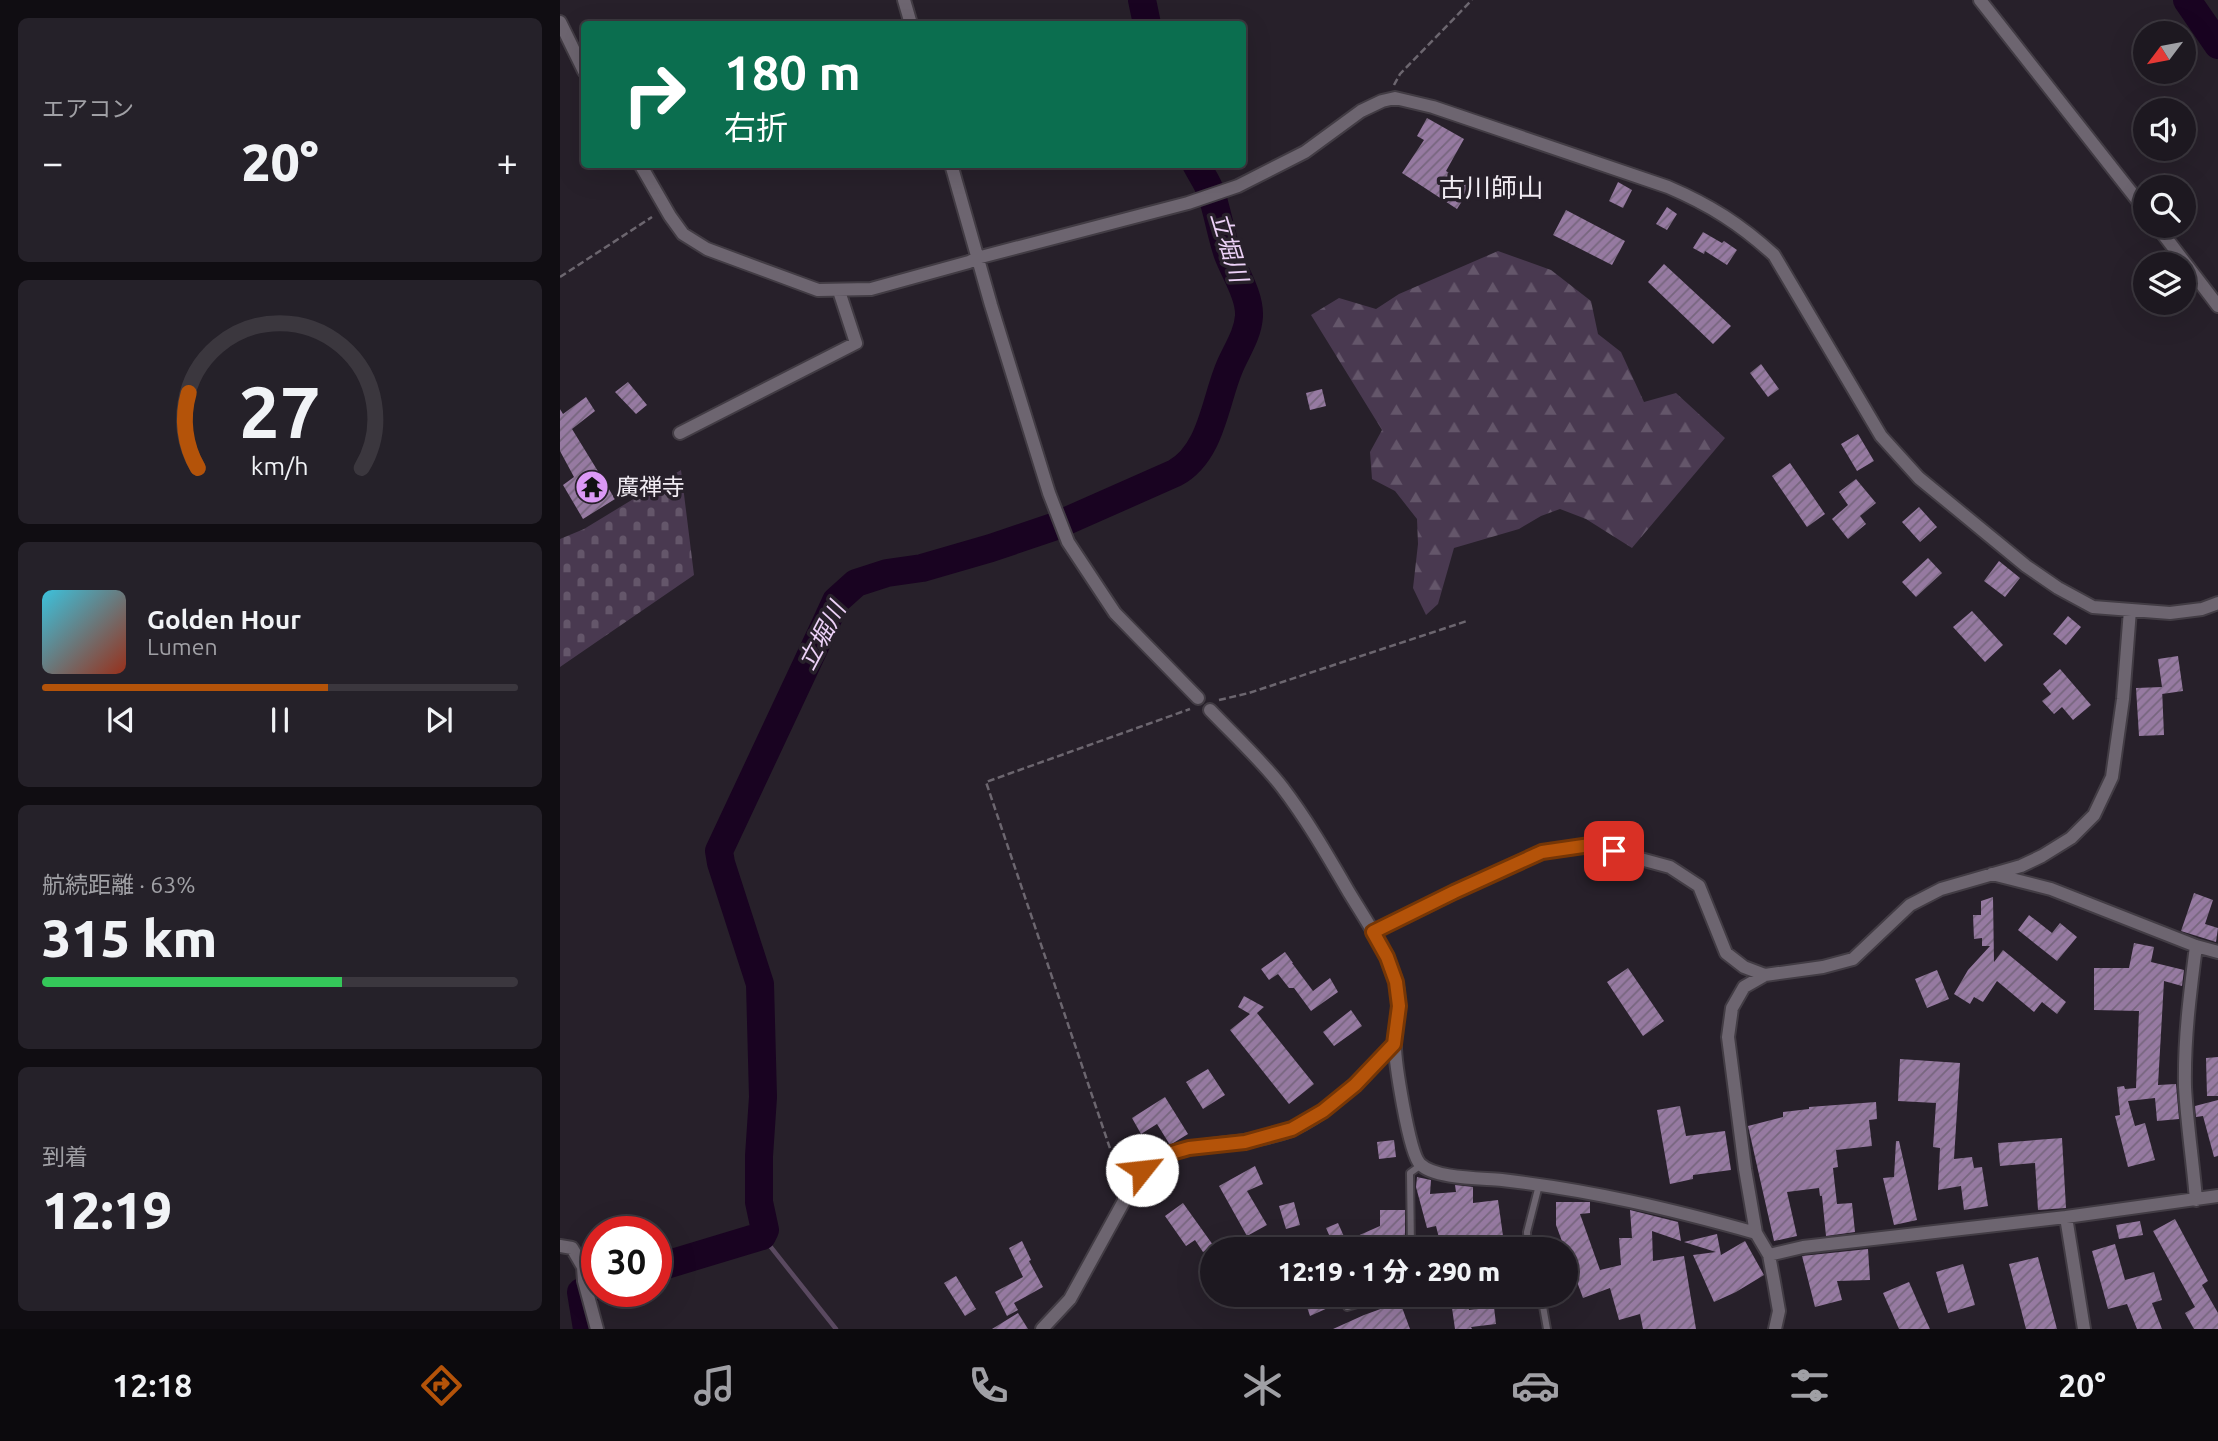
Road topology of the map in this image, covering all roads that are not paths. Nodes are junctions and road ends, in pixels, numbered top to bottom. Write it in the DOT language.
graph roads {
  1 [pos="904,0"];
  2 [pos="1980,0"];
  3 [pos="910,21"];
  4 [pos="560,22"];
  5 [pos="581,65"];
  6 [pos="642,168"];
  7 [pos="952,168"];
  8 [pos="2133,194"];
  9 [pos="2166,238"];
  10 [pos="978,258"];
  11 [pos="839,290"];
  12 [pos="2218,306"];
  13 [pos="680,433"];
  14 [pos="2218,603"];
  15 [pos="2130,610"];
  16 [pos="1196,703"];
  17 [pos="1214,705"];
  18 [pos="1992,874"];
  19 [pos="1373,932"];
  20 [pos="2196,946"];
  21 [pos="2218,952"];
  22 [pos="1765,975"];
  23 [pos="1394,1044"];
  24 [pos="1421,1166"];
  25 [pos="1539,1185"];
  26 [pos="2218,1196"];
  27 [pos="2196,1200"];
  28 [pos="2066,1217"];
  29 [pos="1756,1233"];
  30 [pos="1411,1237"];
  31 [pos="1527,1237"];
  32 [pos="560,1245"];
  33 [pos="1769,1255"];
  34 [pos="1543,1307"];
  35 [pos="597,1329"];
  36 [pos="1042,1329"];
  37 [pos="1546,1329"];
  38 [pos="1775,1329"];
  39 [pos="2084,1329"];
  1 -- 3 [label="street"];
  2 -- 8 [label="street"];
  4 -- 5 [label="street"];
  6 -- 11 [label="street"];
  7 -- 10 [label="street"];
  9 -- 12 [label="street"];
  10 -- 11 [label="street"];
  10 -- 15 [label="street"];
  10 -- 16 [label="street"];
  11 -- 13 [label="street"];
  14 -- 15 [label="street"];
  15 -- 18 [label="street"];
  17 -- 19 [label="street"];
  18 -- 20 [label="street"];
  18 -- 22 [label="street"];
  19 -- 22 [label="street"];
  19 -- 23 [label="street"];
  20 -- 21 [label="street"];
  20 -- 27 [label="street"];
  22 -- 29 [label="street"];
  23 -- 24 [label="street"];
  23 -- 36 [label="street"];
  24 -- 25 [label="street"];
  24 -- 30 [label="lane"];
  25 -- 29 [label="street"];
  25 -- 31 [label="lane"];
  26 -- 27 [label="street"];
  27 -- 28 [label="street"];
  28 -- 33 [label="street"];
  28 -- 39 [label="street"];
  29 -- 33 [label="street"];
  32 -- 35 [label="street"];
  33 -- 38 [label="street"];
  34 -- 37 [label="lane"];
}
